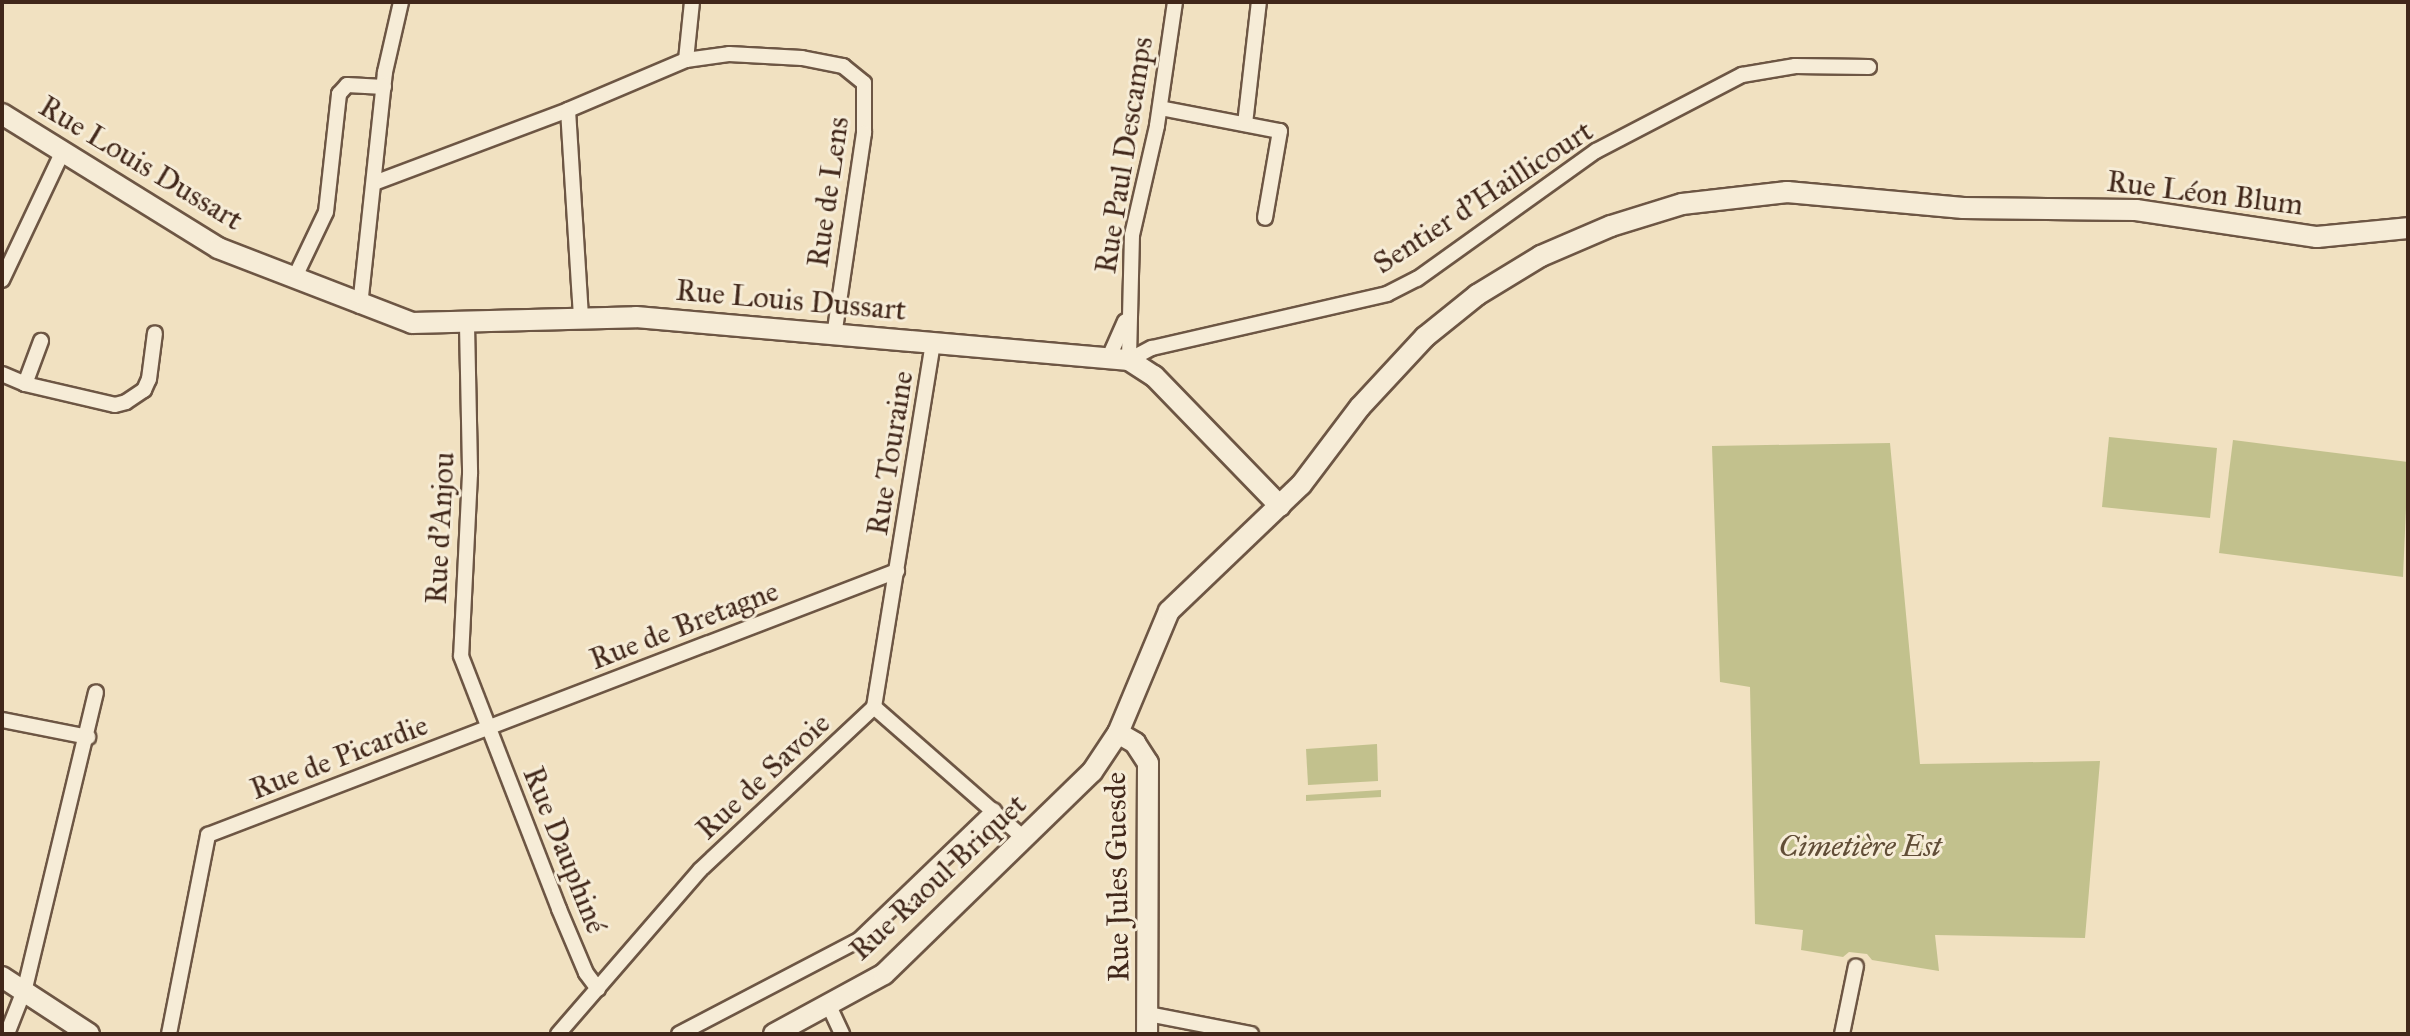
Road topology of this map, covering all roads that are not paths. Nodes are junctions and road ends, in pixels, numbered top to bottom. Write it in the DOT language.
graph roads {
  1 [pos="401,2"];
  2 [pos="692,2"];
  3 [pos="1175,2"];
  4 [pos="1259,2"];
  5 [pos="686,60"];
  6 [pos="1869,67"];
  7 [pos="384,87"];
  8 [pos="1160,108"];
  9 [pos="568,110"];
  10 [pos="2,114"];
  11 [pos="1245,124"];
  12 [pos="62,153"];
  13 [pos="374,183"];
  14 [pos="1265,218"];
  15 [pos="2408,228"];
  16 [pos="294,279"];
  17 [pos="2,280"];
  18 [pos="360,306"];
  19 [pos="581,317"];
  20 [pos="467,325"];
  21 [pos="155,333"];
  22 [pos="834,335"];
  23 [pos="41,341"];
  24 [pos="933,343"];
  25 [pos="1119,358"];
  26 [pos="2,374"];
  27 [pos="25,384"];
  28 [pos="1280,506"];
  29 [pos="897,571"];
  30 [pos="96,692"];
  31 [pos="874,707"];
  32 [pos="2,720"];
  33 [pos="488,727"];
  34 [pos="1118,733"];
  35 [pos="88,737"];
  36 [pos="994,810"];
  37 [pos="1025,839"];
  38 [pos="1856,966"];
  39 [pos="2,977"];
  40 [pos="25,988"];
  41 [pos="598,989"];
  42 [pos="830,1008"];
  43 [pos="1147,1024"];
  44 [pos="788,1031"];
  45 [pos="7,1034"];
  46 [pos="89,1034"];
  47 [pos="169,1034"];
  48 [pos="558,1034"];
  49 [pos="679,1034"];
  50 [pos="842,1034"];
  51 [pos="1251,1034"];
  52 [pos="1842,1034"];
  1 -- 7 [label="street"];
  2 -- 5 [label="street"];
  3 -- 8 [label="street, Rue Paul Descamps"];
  4 -- 11 [label="street"];
  5 -- 9 [label="street"];
  5 -- 22 [label="street, Rue de Lens"];
  6 -- 25 [label="street, Sentier d'Haillicourt"];
  7 -- 13 [label="street"];
  7 -- 16 [label="street"];
  8 -- 11 [label="street"];
  8 -- 25 [label="street, Rue Paul Descamps"];
  9 -- 13 [label="street"];
  9 -- 19 [label="street"];
  10 -- 12 [label="street, Rue Louis Dussart"];
  11 -- 14 [label="street"];
  12 -- 16 [label="street, Rue Louis Dussart"];
  12 -- 17 [label="street"];
  13 -- 18 [label="street"];
  15 -- 28 [label="street, Rue Léon Blum"];
  16 -- 18 [label="street, Rue Louis Dussart"];
  18 -- 20 [label="street, Rue Louis Dussart"];
  19 -- 20 [label="street, Rue Louis Dussart"];
  19 -- 22 [label="street, Rue Louis Dussart"];
  20 -- 33 [label="street, Rue d'Anjou"];
  21 -- 27 [label="street"];
  22 -- 24 [label="street, Rue Louis Dussart"];
  23 -- 27 [label="street"];
  24 -- 25 [label="street, Rue Louis Dussart"];
  24 -- 29 [label="street, Rue Touraine"];
  25 -- 28 [label="street"];
  26 -- 27 [label="street"];
  28 -- 34 [label="street"];
  29 -- 31 [label="street, Rue de Savoie"];
  29 -- 33 [label="street, Rue de Bretagne"];
  30 -- 35 [label="street"];
  31 -- 36 [label="street"];
  31 -- 41 [label="street, Rue de Savoie"];
  32 -- 35 [label="street"];
  33 -- 41 [label="street, Rue Dauphiné"];
  33 -- 47 [label="street, Rue de Picardie"];
  34 -- 37 [label="street, Rue Raoul Briquet"];
  34 -- 43 [label="street, Rue Jules Guesde"];
  35 -- 40 [label="street"];
  36 -- 37 [label="street"];
  36 -- 49 [label="street"];
  37 -- 42 [label="street, Rue Raoul Briquet"];
  38 -- 52 [label="street"];
  39 -- 40 [label="street"];
  40 -- 45 [label="street"];
  40 -- 46 [label="street"];
  41 -- 48 [label="street, Rue de Savoie"];
  42 -- 44 [label="street, Rue Raoul Briquet"];
  42 -- 50 [label="street"];
  43 -- 51 [label="street"];
}
